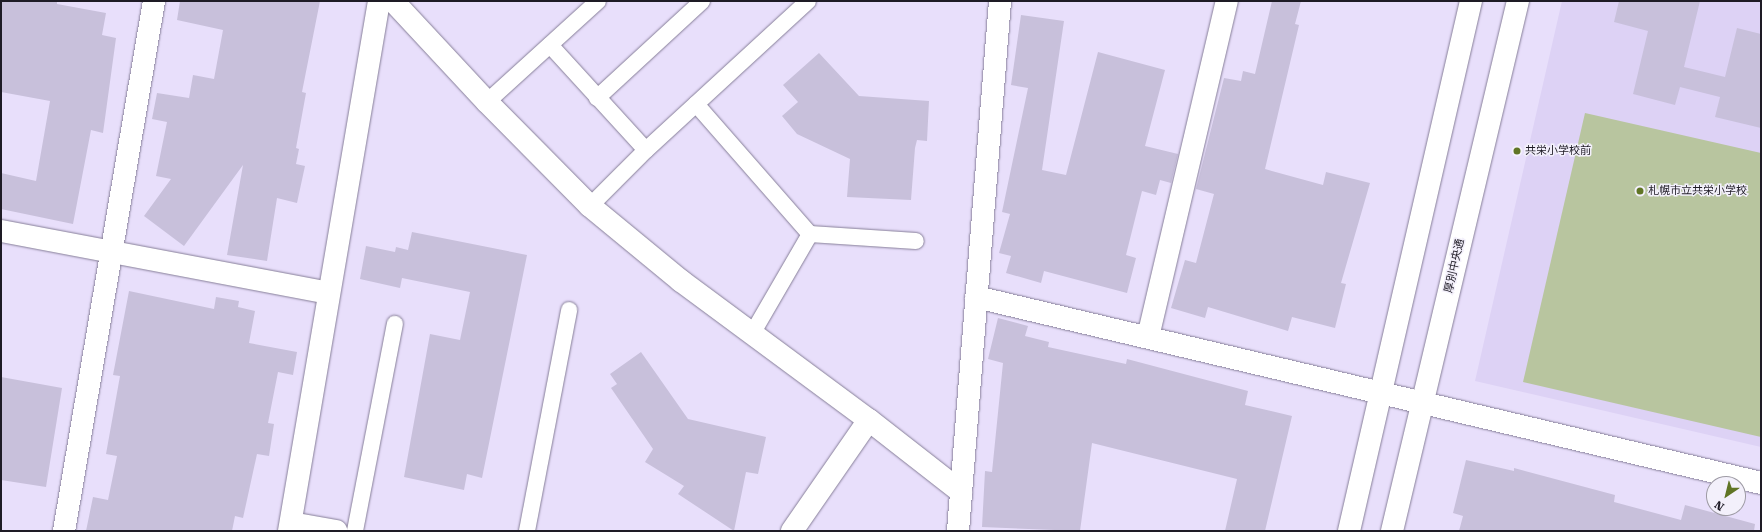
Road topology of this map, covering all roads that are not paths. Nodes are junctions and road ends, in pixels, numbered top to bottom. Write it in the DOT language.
graph roads {
  1 [pos="154,1"];
  2 [pos="379,1"];
  3 [pos="393,1"];
  4 [pos="598,1"];
  5 [pos="702,1"];
  6 [pos="808,1"];
  7 [pos="1000,1"];
  8 [pos="1227,1"];
  9 [pos="1471,1"];
  10 [pos="1518,1"];
  11 [pos="550,45"];
  12 [pos="597,98"];
  13 [pos="487,102"];
  14 [pos="696,104"];
  15 [pos="646,150"];
  16 [pos="590,206"];
  17 [pos="1,231"];
  18 [pos="810,234"];
  19 [pos="916,241"];
  20 [pos="110,250"];
  21 [pos="328,293"];
  22 [pos="976,297"];
  23 [pos="569,310"];
  24 [pos="396,324"];
  25 [pos="752,334"];
  26 [pos="1148,338"];
  27 [pos="1381,394"];
  28 [pos="1422,404"];
  29 [pos="869,420"];
  30 [pos="1761,483"];
  31 [pos="961,492"];
  32 [pos="290,527"];
  33 [pos="64,531"];
  34 [pos="336,531"];
  35 [pos="355,531"];
  36 [pos="527,531"];
  37 [pos="792,531"];
  38 [pos="958,531"];
  39 [pos="1349,531"];
  40 [pos="1392,531"];
  1 -- 20 [label="street"];
  2 -- 21 [label="street"];
  3 -- 13 [label="street"];
  4 -- 11 [label="lane"];
  5 -- 12 [label="lane"];
  6 -- 14 [label="lane"];
  7 -- 22 [label="street"];
  8 -- 26 [label="street"];
  9 -- 27 [label="street"];
  10 -- 28 [label="street, 厚別中央通"];
  11 -- 12 [label="lane"];
  11 -- 13 [label="lane"];
  12 -- 15 [label="lane"];
  13 -- 16 [label="street"];
  14 -- 15 [label="lane"];
  14 -- 18 [label="lane"];
  15 -- 16 [label="lane"];
  16 -- 25 [label="street"];
  17 -- 20 [label="street"];
  18 -- 19 [label="lane"];
  18 -- 25 [label="lane"];
  20 -- 21 [label="street"];
  20 -- 33 [label="street"];
  21 -- 32 [label="street"];
  22 -- 26 [label="street"];
  22 -- 31 [label="street"];
  23 -- 36 [label="lane"];
  24 -- 35 [label="lane"];
  25 -- 29 [label="street"];
  26 -- 27 [label="street"];
  27 -- 28 [label="street"];
  27 -- 39 [label="street"];
  28 -- 30 [label="street"];
  28 -- 40 [label="street, 厚別中央通"];
  29 -- 31 [label="street"];
  29 -- 37 [label="street"];
  31 -- 38 [label="street"];
  32 -- 34 [label="street"];
}
